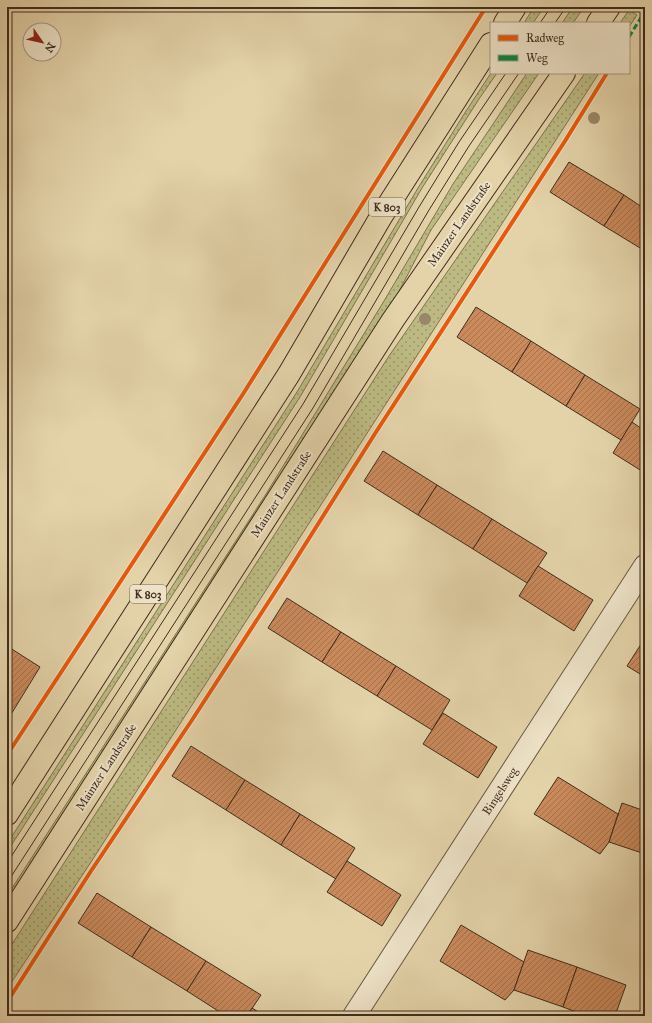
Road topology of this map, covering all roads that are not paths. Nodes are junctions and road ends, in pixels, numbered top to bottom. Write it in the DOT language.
graph roads {
  1 [pos="515,7"];
  2 [pos="609,7"];
  3 [pos="505,22"];
  4 [pos="599,22"];
  5 [pos="490,46"];
  6 [pos="563,74"];
  7 [pos="645,566"];
  8 [pos="7,814"];
  9 [pos="7,921"];
  10 [pos="354,1016"];
  1 -- 3 [label="main road"];
  2 -- 4 [label="main road"];
  5 -- 8 [label="main road, K 803"];
  6 -- 9 [label="main road, Mainzer Landstraße"];
  7 -- 10 [label="street, Bingelsweg"];
}
